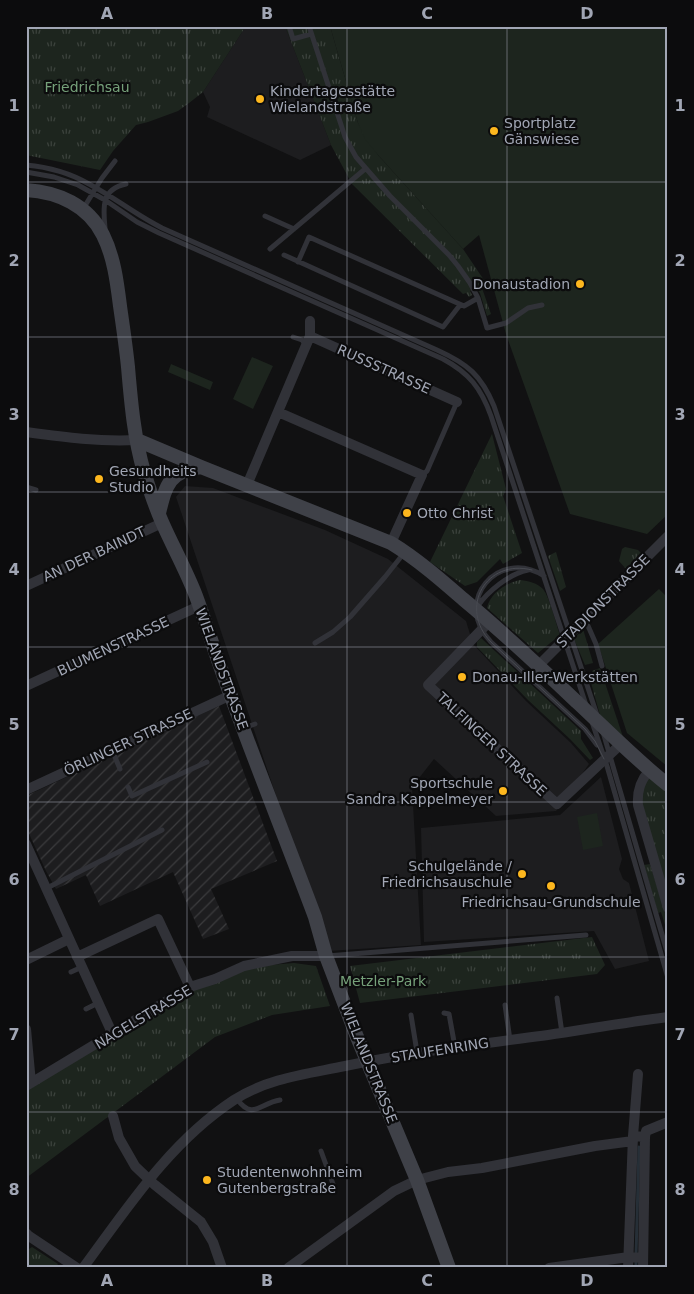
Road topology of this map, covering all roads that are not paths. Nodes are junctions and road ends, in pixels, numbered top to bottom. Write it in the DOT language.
graph roads {
  1 [pos="289,26"];
  2 [pos="309,26"];
  3 [pos="311,34"];
  4 [pos="114,161"];
  5 [pos="26,165"];
  6 [pos="365,169"];
  7 [pos="26,172"];
  8 [pos="126,184"];
  9 [pos="26,190"];
  10 [pos="95,190"];
  11 [pos="107,195"];
  12 [pos="99,197"];
  13 [pos="85,206"];
  14 [pos="265,216"];
  15 [pos="294,229"];
  16 [pos="106,241"];
  17 [pos="270,249"];
  18 [pos="284,256"];
  19 [pos="298,262"];
  20 [pos="478,298"];
  21 [pos="460,304"];
  22 [pos="542,305"];
  23 [pos="310,321"];
  24 [pos="293,336"];
  25 [pos="308,341"];
  26 [pos="458,402"];
  27 [pos="278,412"];
  28 [pos="26,432"];
  29 [pos="137,440"];
  30 [pos="202,467"];
  31 [pos="422,475"];
  32 [pos="247,485"];
  33 [pos="26,486"];
  34 [pos="36,490"];
  35 [pos="157,522"];
  36 [pos="668,536"];
  37 [pos="391,543"];
  38 [pos="405,552"];
  39 [pos="532,570"];
  40 [pos="544,576"];
  41 [pos="26,586"];
  42 [pos="560,602"];
  43 [pos="199,606"];
  44 [pos="476,610"];
  45 [pos="585,619"];
  46 [pos="485,626"];
  47 [pos="568,636"];
  48 [pos="316,643"];
  49 [pos="538,666"];
  50 [pos="602,666"];
  51 [pos="26,686"];
  52 [pos="231,695"];
  53 [pos="589,714"];
  54 [pos="600,724"];
  55 [pos="621,744"];
  56 [pos="112,750"];
  57 [pos="606,758"];
  58 [pos="207,762"];
  59 [pos="120,768"];
  60 [pos="649,771"];
  61 [pos="128,786"];
  62 [pos="668,786"];
  63 [pos="26,790"];
  64 [pos="162,830"];
  65 [pos="26,844"];
  66 [pos="46,888"];
  67 [pos="668,908"];
  68 [pos="586,935"];
  69 [pos="69,938"];
  70 [pos="668,955"];
  71 [pos="326,956"];
  72 [pos="77,957"];
  73 [pos="26,960"];
  74 [pos="82,967"];
  75 [pos="71,972"];
  76 [pos="668,978"];
  77 [pos="190,987"];
  78 [pos="557,998"];
  79 [pos="98,1003"];
  80 [pos="505,1005"];
  81 [pos="86,1009"];
  82 [pos="444,1013"];
  83 [pos="410,1015"];
  84 [pos="668,1018"];
  85 [pos="26,1030"];
  86 [pos="562,1033"];
  87 [pos="112,1035"];
  88 [pos="510,1040"];
  89 [pos="454,1047"];
  90 [pos="417,1053"];
  91 [pos="366,1062"];
  92 [pos="638,1074"];
  93 [pos="28,1085"];
  94 [pos="236,1098"];
  95 [pos="280,1100"];
  96 [pos="113,1116"];
  97 [pos="668,1122"];
  98 [pos="646,1137"];
  99 [pos="633,1139"];
  100 [pos="321,1151"];
  101 [pos="149,1180"];
  102 [pos="417,1180"];
  103 [pos="334,1192"];
  104 [pos="26,1233"];
  105 [pos="628,1263"];
  106 [pos="643,1263"];
  107 [pos="77,1268"];
  108 [pos="82,1268"];
  109 [pos="222,1268"];
  110 [pos="288,1268"];
  111 [pos="449,1268"];
  112 [pos="549,1268"];
  1 -- 3 [label="lane"];
  2 -- 3 [label="lane"];
  3 -- 6 [label="lane"];
  4 -- 10 [label="lane"];
  5 -- 10 [label="lane"];
  6 -- 15 [label="lane"];
  6 -- 20 [label="lane"];
  7 -- 10 [label="lane"];
  8 -- 11 [label="lane"];
  9 -- 13 [label="street, WIELANDSTRASSE"];
  10 -- 11 [label="lane"];
  10 -- 12 [label="lane"];
  10 -- 13 [label="lane"];
  11 -- 12 [label="lane"];
  11 -- 16 [label="lane"];
  11 -- 40 [label="lane"];
  11 -- 42 [label="lane"];
  12 -- 13 [label="lane"];
  13 -- 16 [label="street, WIELANDSTRASSE"];
  14 -- 15 [label="lane"];
  15 -- 17 [label="lane"];
  16 -- 29 [label="street, WIELANDSTRASSE"];
  18 -- 19 [label="lane"];
  19 -- 21 [label="lane"];
  19 -- 21 [label="lane"];
  20 -- 21 [label="lane"];
  20 -- 22 [label="lane"];
  23 -- 25 [label="street"];
  24 -- 25 [label="lane"];
  25 -- 26 [label="street, RUSSSTRASSE"];
  25 -- 27 [label="street"];
  26 -- 31 [label="lane"];
  27 -- 31 [label="street"];
  27 -- 32 [label="street"];
  28 -- 29 [label="street"];
  29 -- 30 [label="street"];
  29 -- 35 [label="street, WIELANDSTRASSE"];
  30 -- 32 [label="street"];
  30 -- 35 [label="street"];
  31 -- 37 [label="street"];
  32 -- 37 [label="street"];
  33 -- 34 [label="lane"];
  35 -- 41 [label="street, AN DER BAINDT"];
  35 -- 43 [label="street, WIELANDSTRASSE"];
  36 -- 45 [label="street, STADIONSTRASSE"];
  37 -- 38 [label="street"];
  38 -- 44 [label="street"];
  38 -- 48 [label="lane"];
  39 -- 40 [label="lane"];
  39 -- 44 [label="lane"];
  39 -- 44 [label="lane"];
  40 -- 42 [label="lane"];
  40 -- 47 [label="lane"];
  42 -- 47 [label="lane"];
  43 -- 51 [label="street, BLUMENSTRASSE"];
  43 -- 52 [label="street, WIELANDSTRASSE"];
  44 -- 46 [label="street"];
  45 -- 47 [label="street, STADIONSTRASSE"];
  45 -- 50 [label="lane"];
  46 -- 49 [label="street"];
  46 -- 57 [label="lane"];
  46 -- 57 [label="street, TALFINGER STRASSE"];
  47 -- 49 [label="street, STADIONSTRASSE"];
  47 -- 53 [label="lane"];
  47 -- 54 [label="lane"];
  49 -- 53 [label="street"];
  52 -- 56 [label="street, ÖRLINGER STRASSE"];
  52 -- 71 [label="street, WIELANDSTRASSE"];
  53 -- 54 [label="street"];
  53 -- 57 [label="lane"];
  54 -- 55 [label="street"];
  54 -- 57 [label="lane"];
  55 -- 57 [label="street, TALFINGER STRASSE"];
  55 -- 60 [label="street"];
  56 -- 59 [label="lane"];
  56 -- 63 [label="street, ÖRLINGER STRASSE"];
  57 -- 70 [label="lane"];
  57 -- 76 [label="lane"];
  58 -- 61 [label="lane"];
  60 -- 62 [label="street"];
  60 -- 67 [label="street"];
  64 -- 66 [label="lane"];
  65 -- 66 [label="street"];
  66 -- 69 [label="street"];
  68 -- 71 [label="lane"];
  69 -- 72 [label="street"];
  69 -- 73 [label="street"];
  71 -- 77 [label="street, NAGELSTRASSE"];
  71 -- 91 [label="street, WIELANDSTRASSE"];
  72 -- 74 [label="street"];
  72 -- 77 [label="street"];
  74 -- 75 [label="lane"];
  74 -- 79 [label="street"];
  77 -- 87 [label="street, NAGELSTRASSE"];
  78 -- 86 [label="lane"];
  79 -- 81 [label="lane"];
  79 -- 87 [label="street"];
  80 -- 88 [label="lane"];
  82 -- 89 [label="lane"];
  83 -- 90 [label="lane"];
  84 -- 86 [label="street, STAUFENRING"];
  85 -- 93 [label="street"];
  86 -- 88 [label="street, STAUFENRING"];
  87 -- 93 [label="street, NAGELSTRASSE"];
  88 -- 89 [label="street, STAUFENRING"];
  89 -- 90 [label="street, STAUFENRING"];
  90 -- 91 [label="street, STAUFENRING"];
  91 -- 94 [label="street, STAUFENRING"];
  91 -- 102 [label="street, WIELANDSTRASSE"];
  92 -- 99 [label="street"];
  94 -- 95 [label="lane"];
  94 -- 101 [label="street, STAUFENRING"];
  96 -- 101 [label="street"];
  97 -- 98 [label="street"];
  98 -- 99 [label="street"];
  98 -- 106 [label="street"];
  99 -- 102 [label="street"];
  99 -- 105 [label="street"];
  100 -- 103 [label="lane"];
  101 -- 108 [label="street, STAUFENRING"];
  101 -- 109 [label="street"];
  102 -- 110 [label="street"];
  102 -- 111 [label="street, WIELANDSTRASSE"];
  104 -- 107 [label="street"];
  105 -- 106 [label="street"];
  105 -- 112 [label="street"];
}
